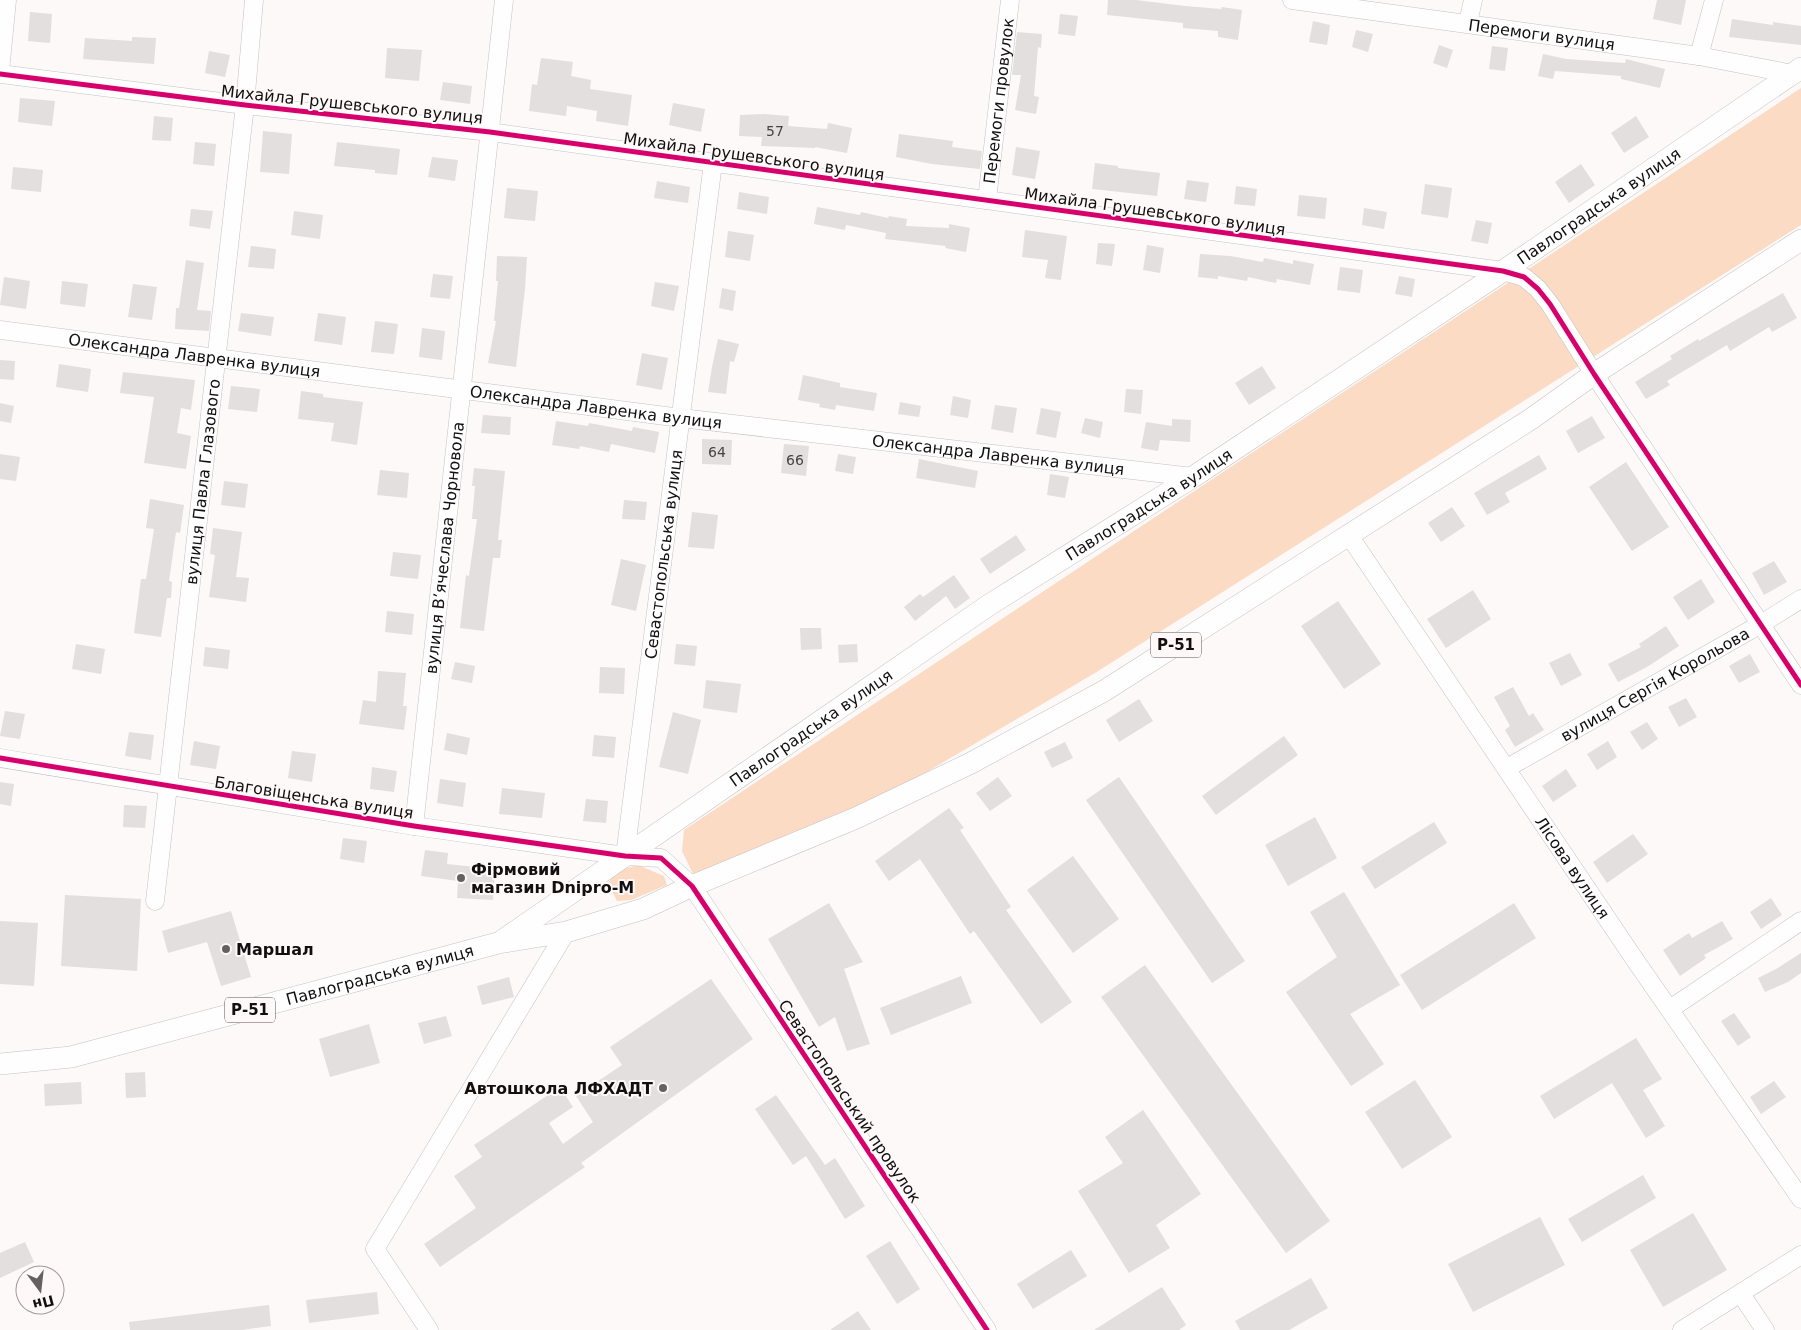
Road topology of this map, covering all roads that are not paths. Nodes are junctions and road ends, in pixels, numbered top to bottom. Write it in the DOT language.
graph roads {
  1 [pos="7,0"];
  2 [pos="254,0"];
  3 [pos="504,0"];
  4 [pos="1010,0"];
  5 [pos="1292,0"];
  6 [pos="1473,0"];
  7 [pos="1714,0"];
  8 [pos="1468,23"];
  9 [pos="1699,56"];
  10 [pos="1797,71"];
  11 [pos="0,73"];
  12 [pos="245,104"];
  13 [pos="490,132"];
  14 [pos="713,163"];
  15 [pos="987,200"];
  16 [pos="1801,240"];
  17 [pos="1503,271"];
  18 [pos="0,330"];
  19 [pos="216,358"];
  20 [pos="1594,374"];
  21 [pos="461,390"];
  22 [pos="680,418"];
  23 [pos="1193,477"];
  24 [pos="1348,534"];
  25 [pos="1801,598"];
  26 [pos="1761,624"];
  27 [pos="1801,685"];
  28 [pos="0,758"];
  29 [pos="1507,768"];
  30 [pos="168,786"];
  31 [pos="414,826"];
  32 [pos="625,856"];
  33 [pos="692,886"];
  34 [pos="156,902"];
  35 [pos="1801,921"];
  36 [pos="566,932"];
  37 [pos="498,943"];
  38 [pos="1670,1009"];
  39 [pos="0,1064"];
  40 [pos="1801,1199"];
  41 [pos="1801,1255"];
  42 [pos="1741,1294"];
  43 [pos="429,1330"];
  44 [pos="986,1330"];
  45 [pos="1682,1330"];
  46 [pos="1765,1330"];
  1 -- 11 [label="street"];
  2 -- 12 [label="street, вулиця Павла Глазового"];
  3 -- 13 [label="street, вулиця В’ячеслава Чорновола"];
  4 -- 15 [label="street, Перемоги провулок"];
  5 -- 8 [label="street, Перемоги вулиця"];
  6 -- 8 [label="street"];
  7 -- 9 [label="street"];
  8 -- 9 [label="street, Перемоги вулиця"];
  9 -- 10 [label="street, Перемоги вулиця"];
  10 -- 17 [label="main road, Павлоградська вулиця / Р-51"];
  11 -- 12 [label="street, Михайла Грушевського вулиця"];
  12 -- 13 [label="street, Михайла Грушевського вулиця"];
  12 -- 19 [label="street, вулиця Павла Глазового"];
  13 -- 14 [label="street, Михайла Грушевського вулиця"];
  13 -- 21 [label="street, вулиця В’ячеслава Чорновола"];
  14 -- 15 [label="street, Михайла Грушевського вулиця"];
  14 -- 22 [label="street, Севастопольська вулиця"];
  15 -- 17 [label="street, Михайла Грушевського вулиця"];
  16 -- 20 [label="main road, Павлоградська вулиця / Р-51"];
  17 -- 20 [label="street, Михайла Грушевського вулиця"];
  17 -- 23 [label="main road, Павлоградська вулиця / Р-51"];
  18 -- 19 [label="street, Олександра Лавренка вулиця"];
  19 -- 21 [label="street, Олександра Лавренка вулиця"];
  19 -- 30 [label="street, вулиця Павла Глазового"];
  20 -- 24 [label="main road, Павлоградська вулиця / Р-51"];
  20 -- 26 [label="street, Михайла Грушевського вулиця"];
  21 -- 22 [label="street, Олександра Лавренка вулиця"];
  21 -- 31 [label="street, вулиця В’ячеслава Чорновола"];
  22 -- 23 [label="street, Олександра Лавренка вулиця"];
  22 -- 32 [label="street, Севастопольська вулиця"];
  23 -- 32 [label="main road, Павлоградська вулиця / Р-51"];
  24 -- 29 [label="street, Лісова вулиця"];
  24 -- 33 [label="main road, Павлоградська вулиця / Р-51"];
  25 -- 26 [label="street, вулиця Сергія Корольова"];
  26 -- 27 [label="street, Михайла Грушевського вулиця"];
  26 -- 29 [label="street, вулиця Сергія Корольова"];
  28 -- 30 [label="street, Благовіщенська вулиця"];
  29 -- 38 [label="street, Лісова вулиця"];
  30 -- 31 [label="street, Благовіщенська вулиця"];
  30 -- 34 [label="street, вулиця Павла Глазового"];
  31 -- 32 [label="street, Благовіщенська вулиця"];
  32 -- 33 [label="street, Благовіщенська вулиця"];
  32 -- 37 [label="main road, Павлоградська вулиця / Р-51"];
  33 -- 36 [label="main road, Павлоградська вулиця / Р-51"];
  33 -- 44 [label="street, Севастопольський провулок"];
  35 -- 38 [label="street"];
  36 -- 37 [label="main road, Павлоградська вулиця / Р-51"];
  36 -- 43 [label="street"];
  37 -- 39 [label="main road, Павлоградська вулиця / Р-51"];
  38 -- 40 [label="street, Лісова вулиця"];
  41 -- 42 [label="street"];
  42 -- 45 [label="street"];
  42 -- 46 [label="street"];
}
